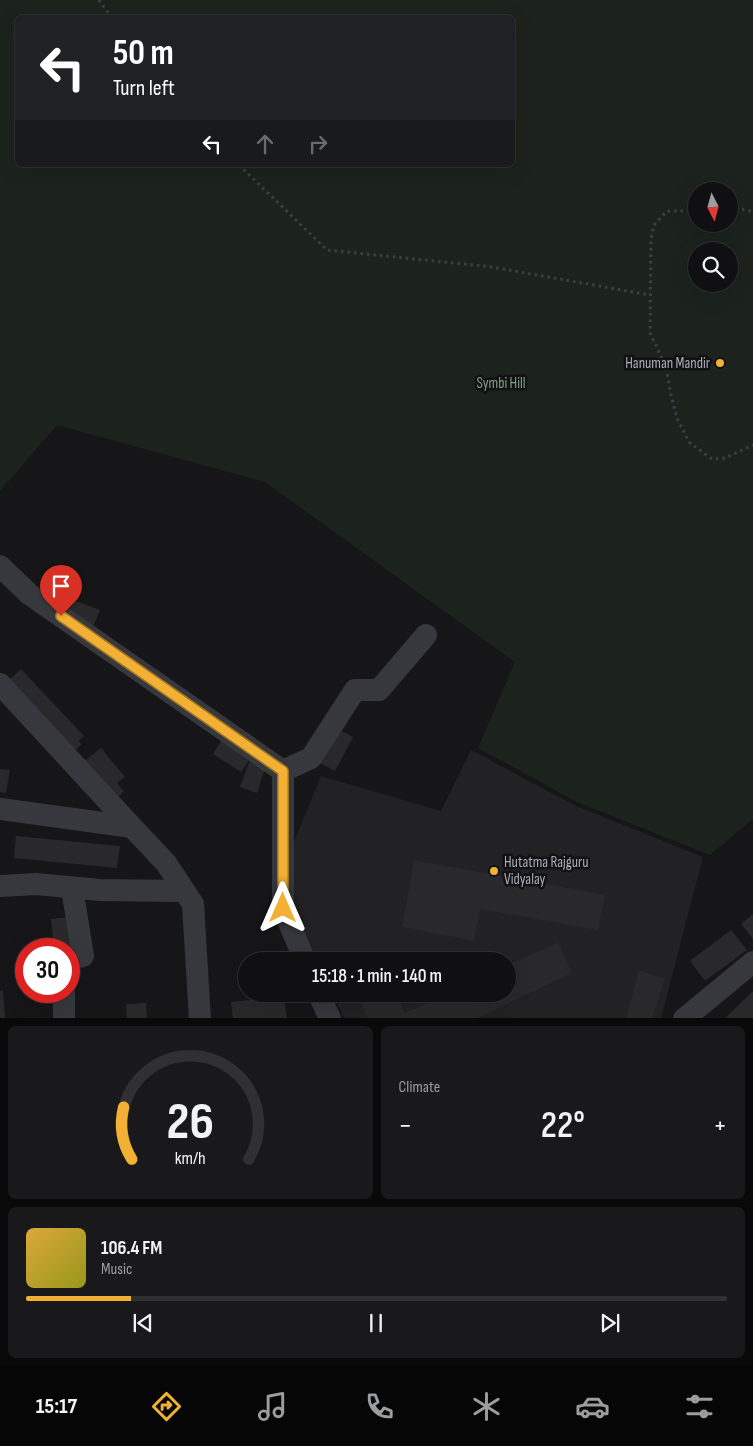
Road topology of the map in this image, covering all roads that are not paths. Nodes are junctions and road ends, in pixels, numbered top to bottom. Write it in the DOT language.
graph roads {
  1 [pos="0,566"];
  2 [pos="426,635"];
  3 [pos="0,684"];
  4 [pos="283,771"];
  5 [pos="0,809"];
  6 [pos="132,827"];
  7 [pos="0,886"];
  8 [pos="72,888"];
  9 [pos="184,890"];
  10 [pos="79,938"];
  11 [pos="80,942"];
  12 [pos="301,952"];
  13 [pos="80,956"];
  14 [pos="753,962"];
  15 [pos="323,1002"];
  16 [pos="64,1003"];
  17 [pos="64,1018"];
  18 [pos="200,1018"];
  19 [pos="330,1018"];
  20 [pos="684,1018"];
  1 -- 4 [label="street"];
  2 -- 4 [label="street"];
  3 -- 6 [label="street"];
  4 -- 12 [label="street"];
  5 -- 6 [label="street"];
  6 -- 9 [label="street"];
  7 -- 8 [label="street"];
  8 -- 9 [label="street"];
  8 -- 10 [label="street"];
  9 -- 18 [label="street"];
  11 -- 13 [label="street"];
  14 -- 20 [label="street"];
  15 -- 19 [label="street"];
  16 -- 17 [label="street"];
}
